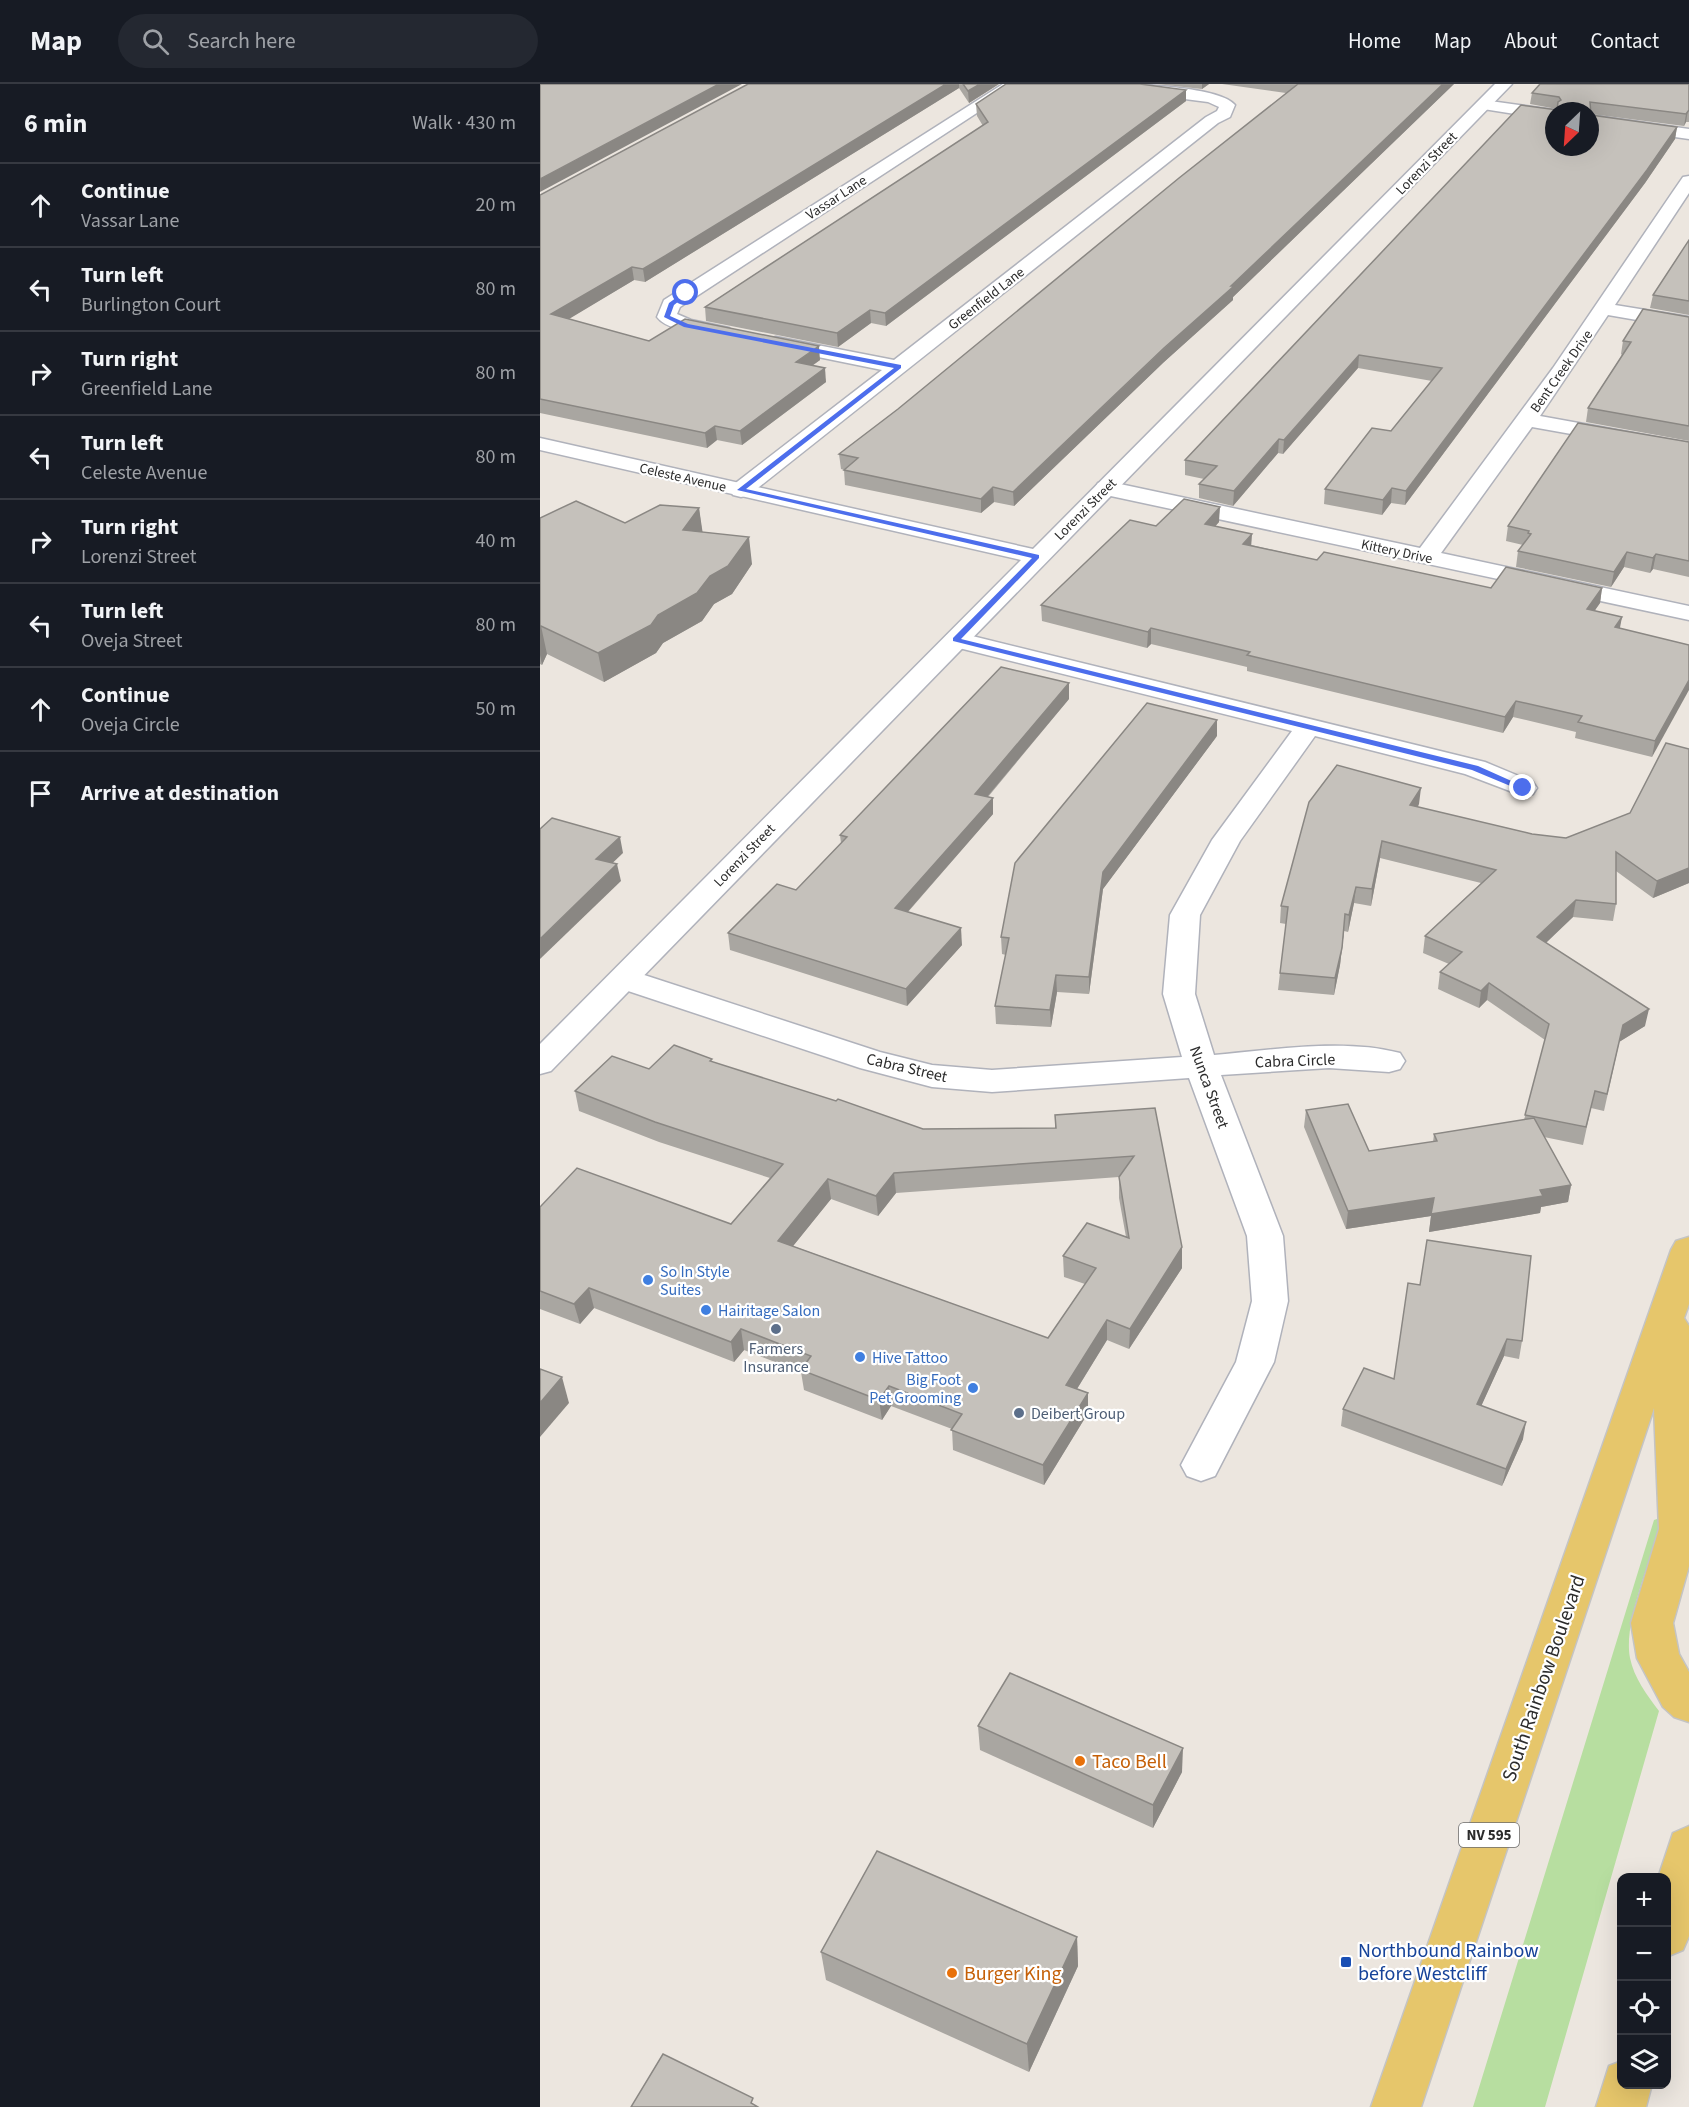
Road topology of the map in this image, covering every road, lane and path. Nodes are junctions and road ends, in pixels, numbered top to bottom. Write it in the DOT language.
graph roads {
  1 [pos="1013,84"];
  2 [pos="1107,84"];
  3 [pos="1504,84"];
  4 [pos="1484,105"];
  5 [pos="1545,114"];
  6 [pos="1599,121"];
  7 [pos="1689,134"];
  8 [pos="1689,181"];
  9 [pos="1604,309"];
  10 [pos="1689,323"];
  11 [pos="736,335"];
  12 [pos="759,339"];
  13 [pos="899,367"];
  14 [pos="1527,420"];
  15 [pos="540,444"];
  16 [pos="1689,449"];
  17 [pos="1106,488"];
  18 [pos="741,490"];
  19 [pos="1037,557"];
  20 [pos="1426,557"];
  21 [pos="1689,614"];
  22 [pos="956,640"];
  23 [pos="1309,726"];
  24 [pos="1523,788"];
  25 [pos="624,979"];
  26 [pos="1389,1061"];
  27 [pos="540,1064"];
  28 [pos="1201,1065"];
  29 [pos="1689,1250"];
  30 [pos="1670,1307"];
  31 [pos="1201,1465"];
  32 [pos="1689,1703"];
  33 [pos="1689,1848"];
  34 [pos="1668,1927"];
  35 [pos="1626,2089"];
  36 [pos="1396,2107"];
  37 [pos="1621,2107"];
  1 -- 11 [label="street, Vassar Lane"];
  2 -- 13 [label="street, Greenfield Lane"];
  3 -- 4 [label="street, Lorenzi Street"];
  4 -- 5 [label="street"];
  4 -- 17 [label="street, Lorenzi Street"];
  6 -- 7 [label="street"];
  8 -- 9 [label="street, Bent Creek Drive"];
  9 -- 10 [label="street"];
  9 -- 14 [label="street, Bent Creek Drive"];
  12 -- 13 [label="street"];
  13 -- 18 [label="street, Greenfield Lane"];
  14 -- 16 [label="street"];
  14 -- 20 [label="street, Bent Creek Drive"];
  15 -- 18 [label="street, Celeste Avenue"];
  17 -- 19 [label="street, Lorenzi Street"];
  17 -- 20 [label="street, Kittery Drive"];
  18 -- 19 [label="street, Celeste Avenue"];
  19 -- 22 [label="street, Lorenzi Street"];
  20 -- 21 [label="street, Kittery Drive"];
  22 -- 23 [label="street"];
  22 -- 25 [label="street, Lorenzi Street"];
  23 -- 24 [label="street"];
  23 -- 28 [label="street, Nunca Street"];
  25 -- 27 [label="street, Lorenzi Street"];
  25 -- 28 [label="street, Cabra Street"];
  26 -- 28 [label="street, Cabra Circle"];
  28 -- 31 [label="street, Nunca Street"];
  29 -- 30 [label="main road, South Rainbow Boulevard / NV 595"];
  30 -- 32 [label="main road"];
  30 -- 36 [label="main road, South Rainbow Boulevard / NV 595"];
  33 -- 34 [label="main road"];
  35 -- 37 [label="main road"];
}
